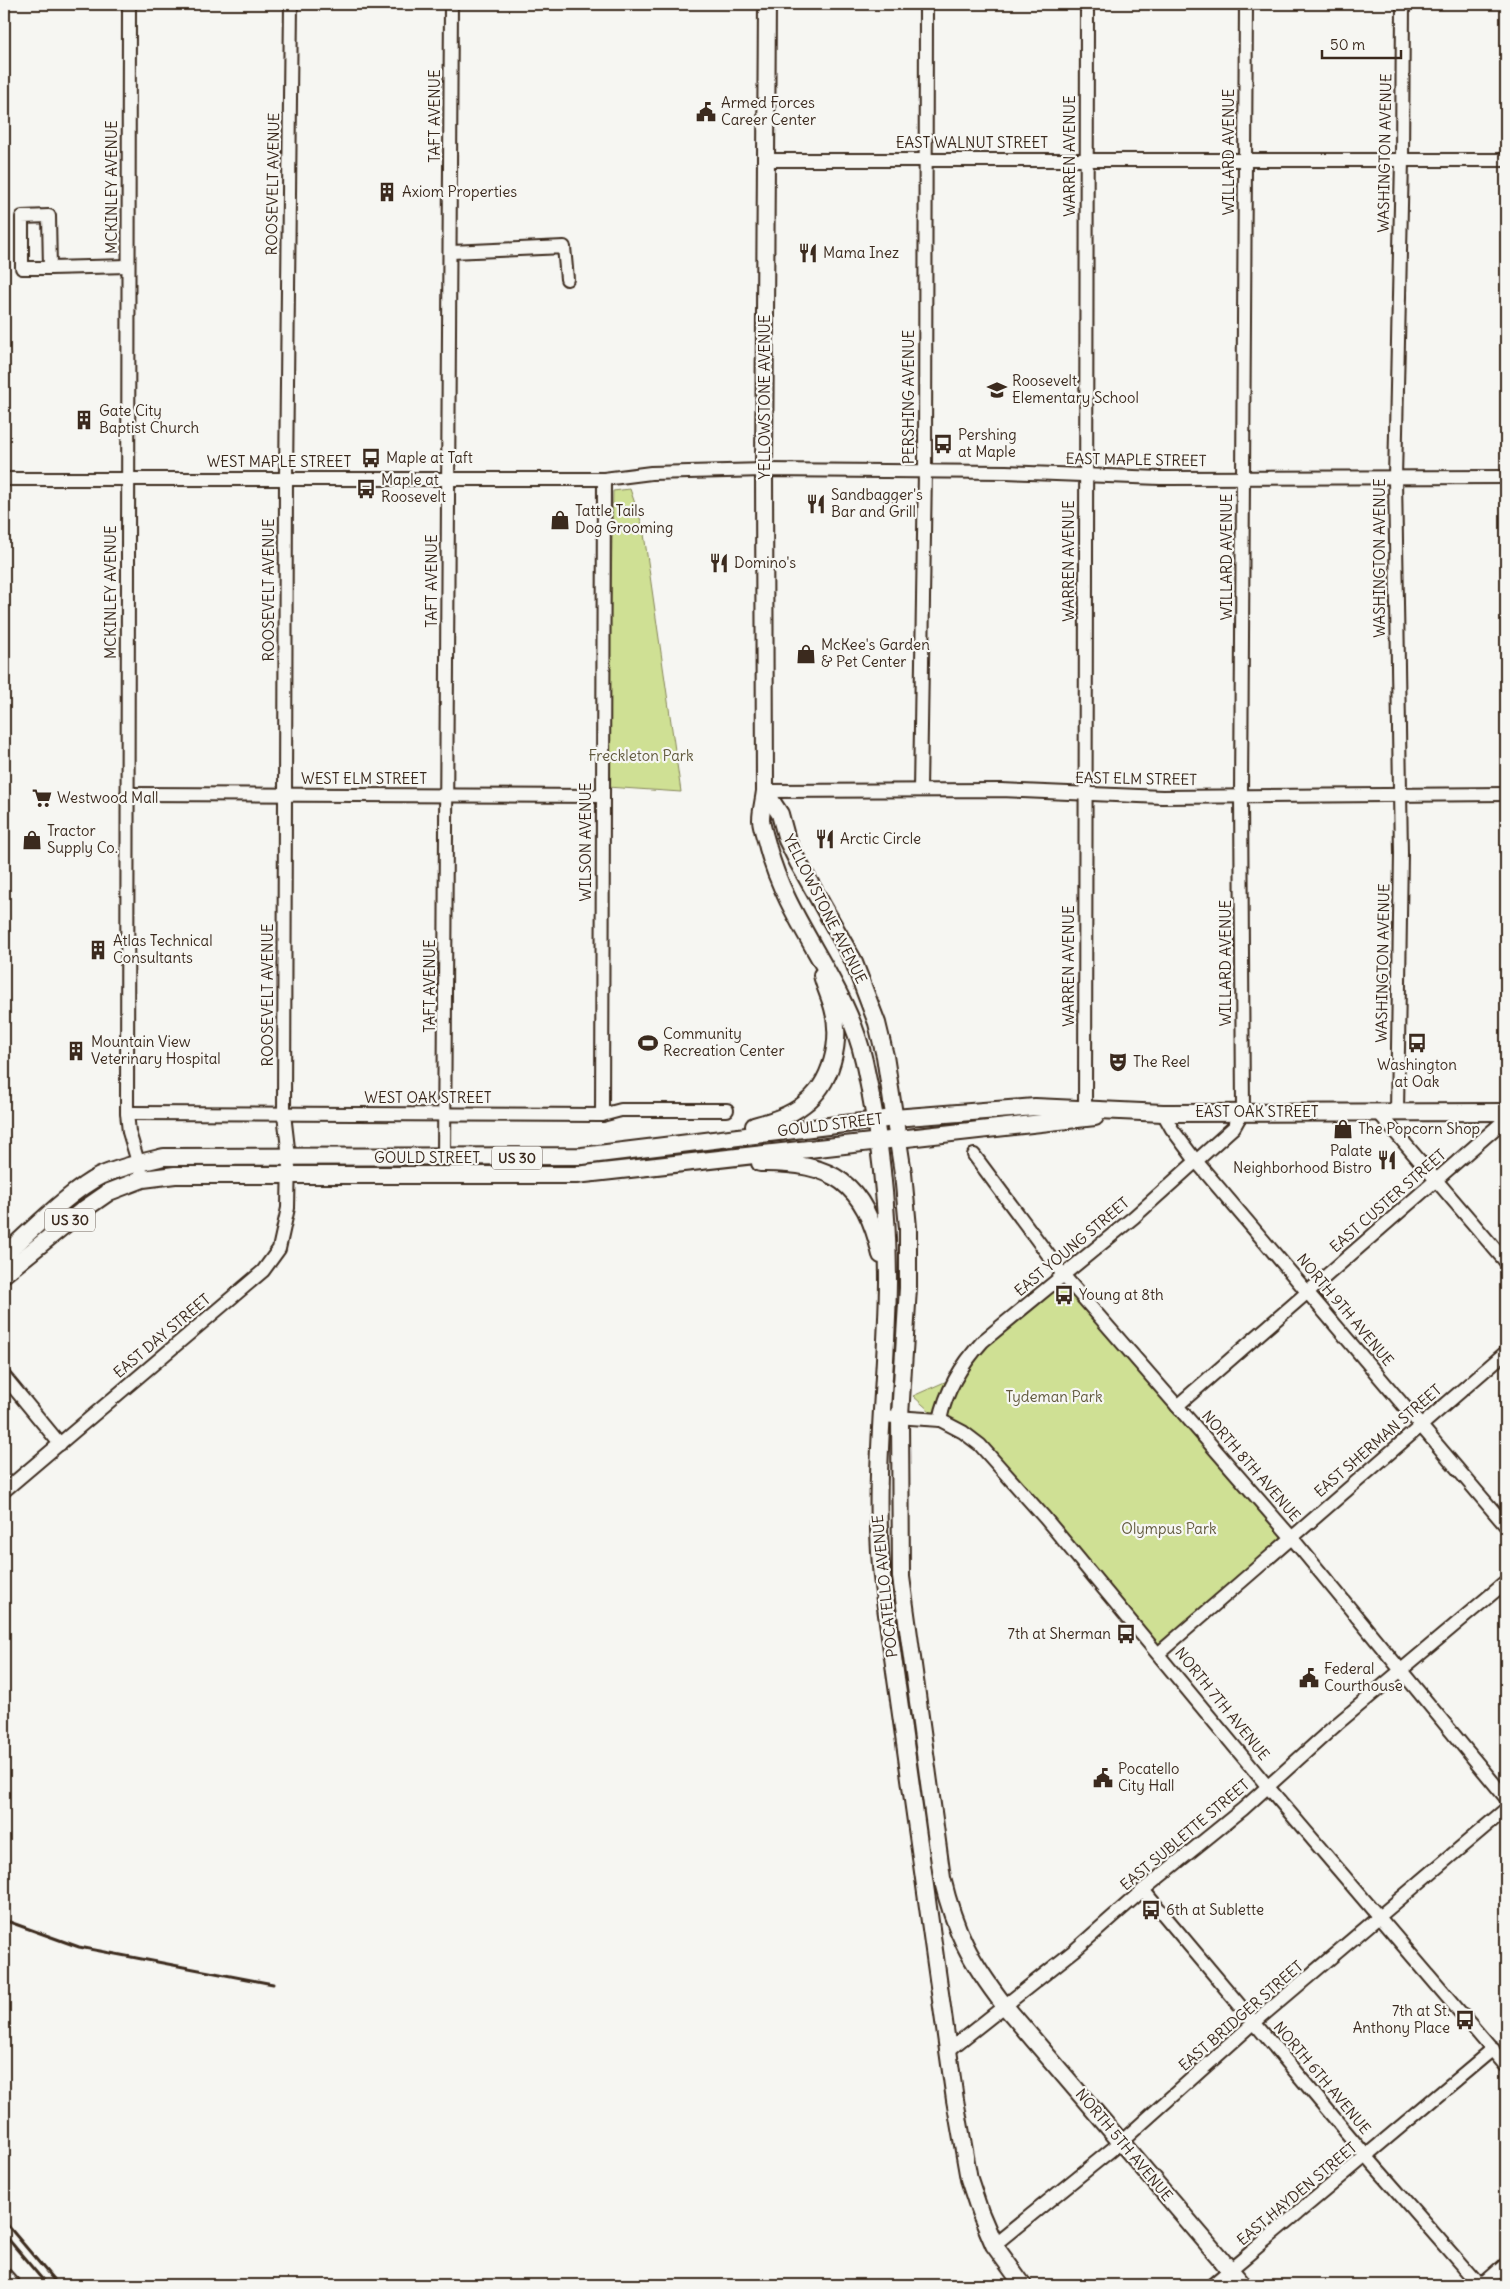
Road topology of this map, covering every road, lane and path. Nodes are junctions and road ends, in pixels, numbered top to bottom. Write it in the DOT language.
graph roads {
  1 [pos="129,4"];
  2 [pos="291,4"];
  3 [pos="452,4"];
  4 [pos="768,4"];
  5 [pos="926,4"];
  6 [pos="1087,4"];
  7 [pos="1246,4"];
  8 [pos="1403,4"];
  9 [pos="1087,159"];
  10 [pos="1245,159"];
  11 [pos="767,160"];
  12 [pos="925,160"];
  13 [pos="1402,160"];
  14 [pos="1506,160"];
  15 [pos="451,252"];
  16 [pos="128,266"];
  17 [pos="50,268"];
  18 [pos="567,280"];
  19 [pos="764,470"];
  20 [pos="925,471"];
  21 [pos="1086,476"];
  22 [pos="286,478"];
  23 [pos="449,478"];
  24 [pos="1243,478"];
  25 [pos="1395,478"];
  26 [pos="1506,478"];
  27 [pos="604,479"];
  28 [pos="4,480"];
  29 [pos="128,480"];
  30 [pos="920,790"];
  31 [pos="766,791"];
  32 [pos="127,794"];
  33 [pos="1085,794"];
  34 [pos="1506,794"];
  35 [pos="285,795"];
  36 [pos="447,795"];
  37 [pos="1241,795"];
  38 [pos="602,796"];
  39 [pos="1398,796"];
  40 [pos="813,944"];
  41 [pos="727,1110"];
  42 [pos="1243,1111"];
  43 [pos="1378,1112"];
  44 [pos="1397,1112"];
  45 [pos="1506,1112"];
  46 [pos="1163,1113"];
  47 [pos="127,1114"];
  48 [pos="284,1114"];
  49 [pos="445,1114"];
  50 [pos="1085,1114"];
  51 [pos="602,1115"];
  52 [pos="894,1118"];
  53 [pos="1506,1118"];
  54 [pos="876,1120"];
  55 [pos="897,1138"];
  56 [pos="878,1140"];
  57 [pos="676,1146"];
  58 [pos="974,1155"];
  59 [pos="289,1157"];
  60 [pos="444,1158"];
  61 [pos="712,1160"];
  62 [pos="1196,1161"];
  63 [pos="138,1163"];
  64 [pos="289,1175"];
  65 [pos="143,1179"];
  66 [pos="1436,1180"];
  67 [pos="4,1255"];
  68 [pos="1506,1262"];
  69 [pos="4,1274"];
  70 [pos="1064,1276"];
  71 [pos="888,1284"];
  72 [pos="1309,1293"];
  73 [pos="1506,1352"];
  74 [pos="4,1376"];
  75 [pos="1177,1406"];
  76 [pos="881,1416"];
  77 [pos="900,1416"];
  78 [pos="940,1420"];
  79 [pos="1422,1425"];
  80 [pos="60,1444"];
  81 [pos="4,1492"];
  82 [pos="1506,1526"];
  83 [pos="1292,1538"];
  84 [pos="1506,1582"];
  85 [pos="1159,1653"];
  86 [pos="1401,1671"];
  87 [pos="1268,1787"];
  88 [pos="1506,1798"];
  89 [pos="1506,1808"];
  90 [pos="1143,1890"];
  91 [pos="1379,1918"];
  92 [pos="1004,2004"];
  93 [pos="1255,2022"];
  94 [pos="949,2050"];
  95 [pos="1493,2050"];
  96 [pos="1506,2066"];
  97 [pos="1121,2142"];
  98 [pos="1367,2157"];
  99 [pos="994,2245"];
  100 [pos="1506,2264"];
  101 [pos="1230,2270"];
  102 [pos="4,2274"];
  103 [pos="14,2285"];
  104 [pos="1023,2285"];
  105 [pos="1212,2285"];
  106 [pos="1243,2285"];
  107 [pos="1480,2285"];
  1 -- 16 [label="street, MCKINLEY AVENUE"];
  2 -- 22 [label="street, ROOSEVELT AVENUE"];
  3 -- 15 [label="street, TAFT AVENUE"];
  4 -- 11 [label="main road, YELLOWSTONE AVENUE"];
  5 -- 12 [label="street, PERSHING AVENUE"];
  6 -- 9 [label="street, WARREN AVENUE"];
  7 -- 10 [label="street, WILLARD AVENUE"];
  8 -- 13 [label="street, WASHINGTON AVENUE"];
  9 -- 10 [label="street, EAST WALNUT STREET"];
  9 -- 12 [label="street, EAST WALNUT STREET"];
  9 -- 21 [label="street, WARREN AVENUE"];
  10 -- 13 [label="street, EAST WALNUT STREET"];
  10 -- 24 [label="street, WILLARD AVENUE"];
  11 -- 12 [label="street, EAST WALNUT STREET"];
  11 -- 19 [label="main road, YELLOWSTONE AVENUE"];
  12 -- 20 [label="street, PERSHING AVENUE"];
  13 -- 14 [label="street, EAST WALNUT STREET"];
  13 -- 25 [label="street, WASHINGTON AVENUE"];
  15 -- 18 [label="street"];
  15 -- 23 [label="street, TAFT AVENUE"];
  16 -- 17 [label="street"];
  16 -- 29 [label="street, MCKINLEY AVENUE"];
  17 -- 17 [label="street"];
  19 -- 20 [label="street, EAST MAPLE STREET"];
  19 -- 27 [label="street, WEST MAPLE STREET"];
  19 -- 31 [label="main road, YELLOWSTONE AVENUE"];
  20 -- 21 [label="street, EAST MAPLE STREET"];
  20 -- 30 [label="street, PERSHING AVENUE"];
  21 -- 24 [label="street, EAST MAPLE STREET"];
  21 -- 33 [label="street, WARREN AVENUE"];
  22 -- 23 [label="street, WEST MAPLE STREET"];
  22 -- 29 [label="street, WEST MAPLE STREET"];
  22 -- 35 [label="street, ROOSEVELT AVENUE"];
  23 -- 27 [label="street, WEST MAPLE STREET"];
  23 -- 36 [label="street, TAFT AVENUE"];
  24 -- 25 [label="street, EAST MAPLE STREET"];
  24 -- 37 [label="street, WILLARD AVENUE"];
  25 -- 26 [label="street, EAST MAPLE STREET"];
  25 -- 39 [label="street, WASHINGTON AVENUE"];
  27 -- 38 [label="street, WILSON AVENUE"];
  28 -- 29 [label="street, WEST MAPLE STREET"];
  29 -- 32 [label="street, MCKINLEY AVENUE"];
  30 -- 31 [label="street, EAST ELM STREET"];
  30 -- 33 [label="street, EAST ELM STREET"];
  31 -- 40 [label="main road, YELLOWSTONE AVENUE"];
  31 -- 52 [label="main road, YELLOWSTONE AVENUE"];
  32 -- 35 [label="street, WEST ELM STREET"];
  32 -- 47 [label="street, MCKINLEY AVENUE"];
  33 -- 37 [label="street, EAST ELM STREET"];
  33 -- 50 [label="street, WARREN AVENUE"];
  34 -- 39 [label="street, EAST ELM STREET"];
  35 -- 36 [label="street, WEST ELM STREET"];
  35 -- 48 [label="street, ROOSEVELT AVENUE"];
  36 -- 38 [label="street, WEST ELM STREET"];
  36 -- 49 [label="street, TAFT AVENUE"];
  37 -- 39 [label="street, EAST ELM STREET"];
  37 -- 42 [label="street, WILLARD AVENUE"];
  38 -- 51 [label="street, WILSON AVENUE"];
  39 -- 44 [label="street, WASHINGTON AVENUE"];
  40 -- 54 [label="main road, YELLOWSTONE AVENUE"];
  40 -- 57 [label="main road"];
  41 -- 51 [label="street, WEST OAK STREET"];
  42 -- 43 [label="main road, EAST OAK STREET"];
  42 -- 46 [label="main road, EAST OAK STREET"];
  42 -- 62 [label="street, EAST YOUNG STREET"];
  43 -- 44 [label="main road, EAST OAK STREET"];
  43 -- 66 [label="street"];
  44 -- 45 [label="main road, EAST OAK STREET"];
  46 -- 50 [label="main road, EAST OAK STREET"];
  46 -- 62 [label="street, NORTH 9TH AVENUE"];
  47 -- 48 [label="street, WEST OAK STREET"];
  47 -- 63 [label="street, MCKINLEY AVENUE"];
  48 -- 49 [label="street, WEST OAK STREET"];
  48 -- 59 [label="street, ROOSEVELT AVENUE"];
  49 -- 51 [label="street, WEST OAK STREET"];
  49 -- 60 [label="street, TAFT AVENUE"];
  50 -- 52 [label="main road, EAST OAK STREET"];
  50 -- 55 [label="main road, EAST OAK STREET"];
  52 -- 54 [label="main road, GOULD STREET / US 30"];
  52 -- 55 [label="main road, POCATELLO AVENUE"];
  53 -- 66 [label="street, EAST CUSTER STREET"];
  54 -- 56 [label="main road, POCATELLO AVENUE"];
  54 -- 57 [label="main road, GOULD STREET / US 30"];
  55 -- 56 [label="main road, GOULD STREET"];
  55 -- 77 [label="main road, POCATELLO AVENUE"];
  56 -- 61 [label="main road, GOULD STREET"];
  56 -- 71 [label="main road, POCATELLO AVENUE"];
  57 -- 60 [label="main road, GOULD STREET / US 30"];
  58 -- 70 [label="street, NORTH 8TH AVENUE"];
  59 -- 60 [label="main road, GOULD STREET / US 30"];
  59 -- 63 [label="main road, GOULD STREET / US 30"];
  59 -- 64 [label="street, ROOSEVELT AVENUE"];
  61 -- 64 [label="main road, GOULD STREET / US 30"];
  61 -- 71 [label="main road, US 30"];
  62 -- 70 [label="street, EAST YOUNG STREET"];
  62 -- 72 [label="street, NORTH 9TH AVENUE"];
  63 -- 65 [label="street, MCKINLEY AVENUE"];
  63 -- 67 [label="main road, US 30"];
  64 -- 65 [label="main road, GOULD STREET / US 30"];
  64 -- 80 [label="street, EAST DAY STREET"];
  65 -- 69 [label="main road, US 30"];
  66 -- 68 [label="street"];
  66 -- 72 [label="street, EAST CUSTER STREET"];
  70 -- 75 [label="street, NORTH 8TH AVENUE"];
  70 -- 78 [label="street, EAST YOUNG STREET"];
  71 -- 76 [label="main road, POCATELLO AVENUE"];
  72 -- 75 [label="street, EAST CUSTER STREET"];
  72 -- 79 [label="street, NORTH 9TH AVENUE"];
  73 -- 79 [label="street, EAST SHERMAN STREET"];
  74 -- 80 [label="street"];
  75 -- 83 [label="street, NORTH 8TH AVENUE"];
  76 -- 77 [label="street, NORTH 7TH AVENUE"];
  76 -- 94 [label="main road, POCATELLO AVENUE"];
  77 -- 78 [label="street, NORTH 7TH AVENUE"];
  77 -- 92 [label="main road, POCATELLO AVENUE"];
  78 -- 85 [label="street, NORTH 7TH AVENUE"];
  79 -- 82 [label="street, NORTH 9TH AVENUE"];
  79 -- 83 [label="street, EAST SHERMAN STREET"];
  80 -- 81 [label="street, EAST DAY STREET"];
  83 -- 85 [label="street, EAST SHERMAN STREET"];
  83 -- 86 [label="street, NORTH 8TH AVENUE"];
  84 -- 86 [label="street, EAST SUBLETTE STREET"];
  85 -- 87 [label="street, NORTH 7TH AVENUE"];
  86 -- 87 [label="street, EAST SUBLETTE STREET"];
  86 -- 88 [label="street, NORTH 8TH AVENUE"];
  87 -- 90 [label="street, EAST SUBLETTE STREET"];
  87 -- 91 [label="street, NORTH 7TH AVENUE"];
  89 -- 91 [label="street, EAST BRIDGER STREET"];
  90 -- 92 [label="street, EAST SUBLETTE STREET"];
  90 -- 93 [label="street, NORTH 6TH AVENUE"];
  91 -- 93 [label="street, EAST BRIDGER STREET"];
  91 -- 95 [label="street, NORTH 7TH AVENUE"];
  92 -- 94 [label="street, EAST SUBLETTE STREET"];
  92 -- 97 [label="main road, NORTH 5TH AVENUE"];
  93 -- 97 [label="street, EAST BRIDGER STREET"];
  93 -- 98 [label="street, NORTH 6TH AVENUE"];
  94 -- 99 [label="main road, POCATELLO AVENUE"];
  95 -- 96 [label="street, NORTH 7TH AVENUE"];
  95 -- 98 [label="street, EAST HAYDEN STREET"];
  97 -- 99 [label="street, EAST BRIDGER STREET"];
  97 -- 101 [label="main road, NORTH 5TH AVENUE"];
  98 -- 101 [label="street, EAST HAYDEN STREET"];
  98 -- 107 [label="street, NORTH 6TH AVENUE"];
  99 -- 104 [label="main road, POCATELLO AVENUE"];
  100 -- 107 [label="street"];
  101 -- 105 [label="street, EAST HAYDEN STREET"];
  101 -- 106 [label="main road, NORTH 5TH AVENUE"];
  102 -- 103 [label="street"];
}
